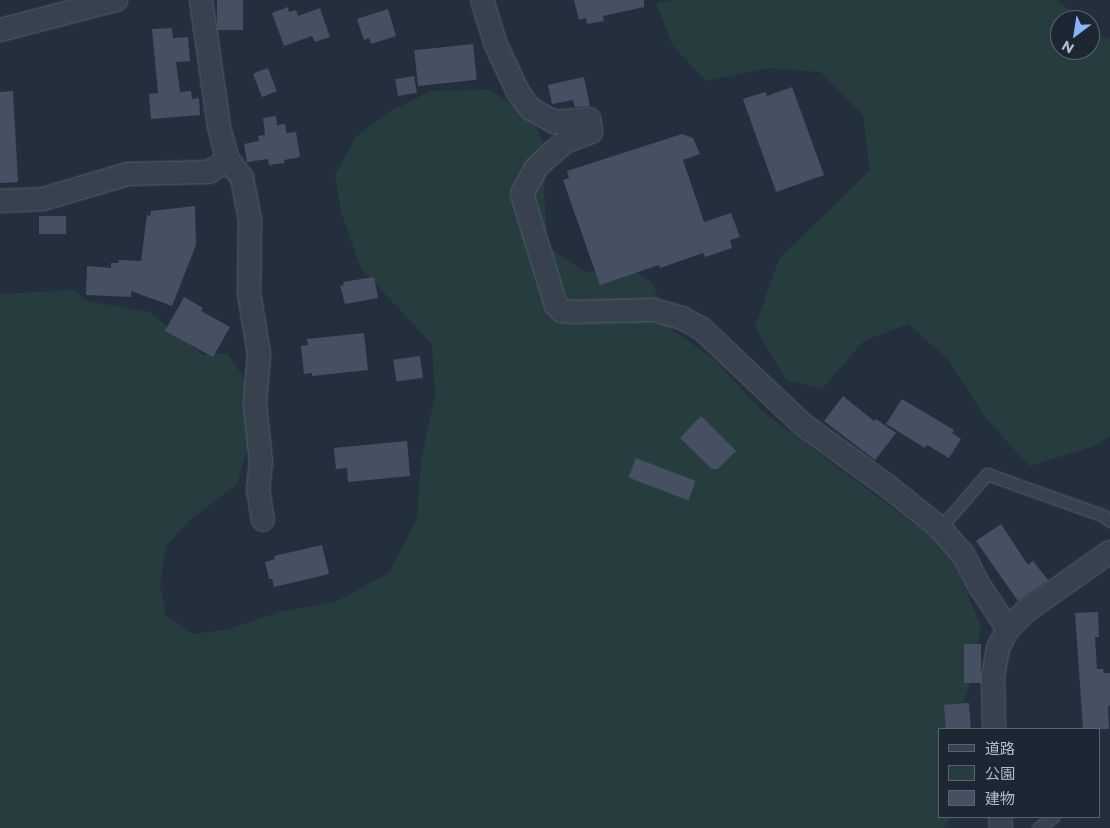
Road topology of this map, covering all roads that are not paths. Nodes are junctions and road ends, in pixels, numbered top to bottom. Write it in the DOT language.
graph roads {
  1 [pos="116,0"];
  2 [pos="201,0"];
  3 [pos="482,0"];
  4 [pos="0,30"];
  5 [pos="228,160"];
  6 [pos="0,201"];
  7 [pos="263,520"];
  8 [pos="1110,521"];
  9 [pos="940,528"];
  10 [pos="1110,552"];
  11 [pos="1008,629"];
  12 [pos="994,728"];
  13 [pos="1052,818"];
  14 [pos="1038,828"];
  1 -- 4 [label="street"];
  2 -- 5 [label="street"];
  3 -- 9 [label="street"];
  5 -- 6 [label="street"];
  5 -- 7 [label="street"];
  8 -- 9 [label="lane"];
  9 -- 11 [label="street"];
  10 -- 11 [label="street"];
  11 -- 12 [label="street"];
  13 -- 14 [label="lane"];
}
